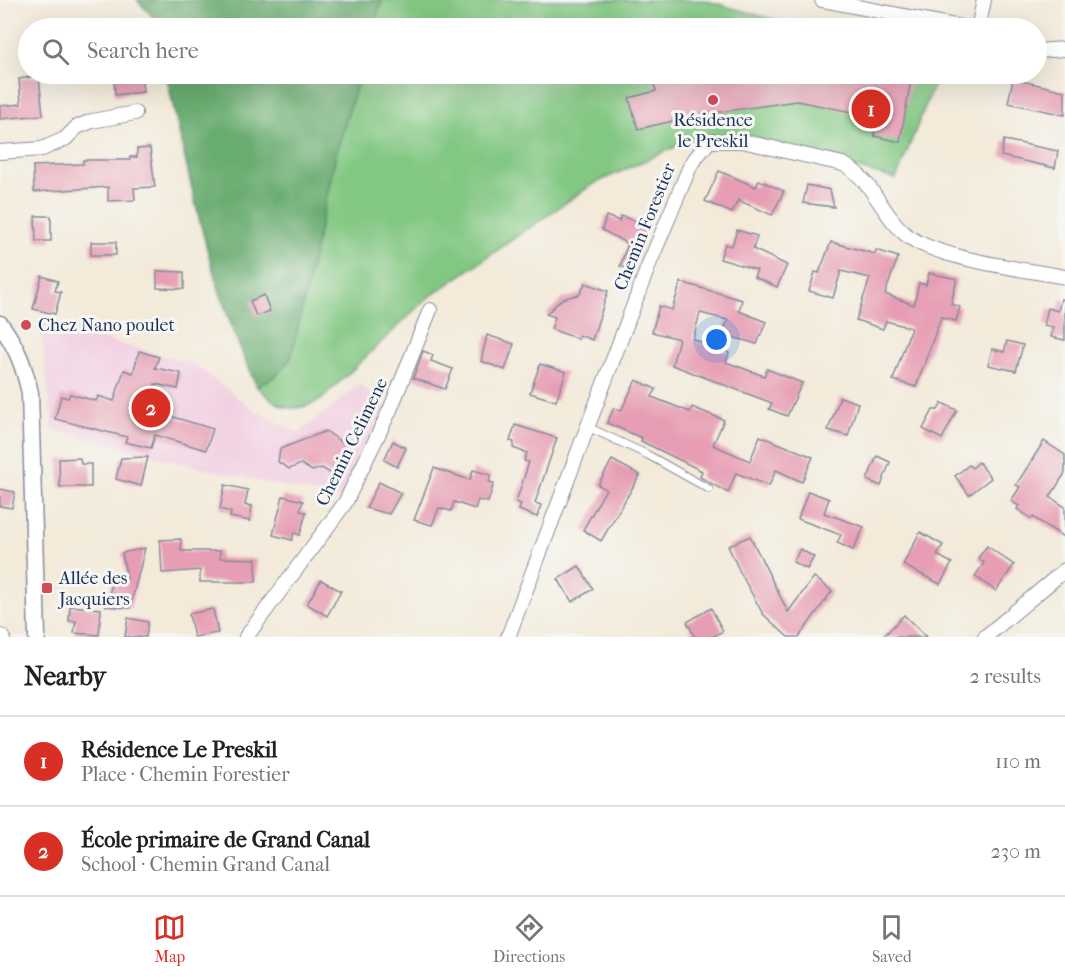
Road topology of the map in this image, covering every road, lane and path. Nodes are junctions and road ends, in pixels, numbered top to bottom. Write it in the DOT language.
graph roads {
  1 [pos="822,0"];
  2 [pos="984,0"];
  3 [pos="915,18"];
  4 [pos="980,18"];
  5 [pos="1065,49"];
  6 [pos="1047,50"];
  7 [pos="135,113"];
  8 [pos="0,152"];
  9 [pos="1065,277"];
  10 [pos="430,310"];
  11 [pos="0,324"];
  12 [pos="586,426"];
  13 [pos="709,489"];
  14 [pos="1065,570"];
  15 [pos="37,637"];
  16 [pos="246,637"];
  17 [pos="508,637"];
  18 [pos="985,637"];
  1 -- 3 [label="street"];
  2 -- 4 [label="street"];
  5 -- 6 [label="street"];
  7 -- 8 [label="street"];
  9 -- 12 [label="street, Chemin Forestier"];
  10 -- 16 [label="street, Chemin Celimene"];
  11 -- 15 [label="street"];
  12 -- 13 [label="lane"];
  12 -- 17 [label="street, Chemin Forestier"];
  14 -- 18 [label="street"];
}
